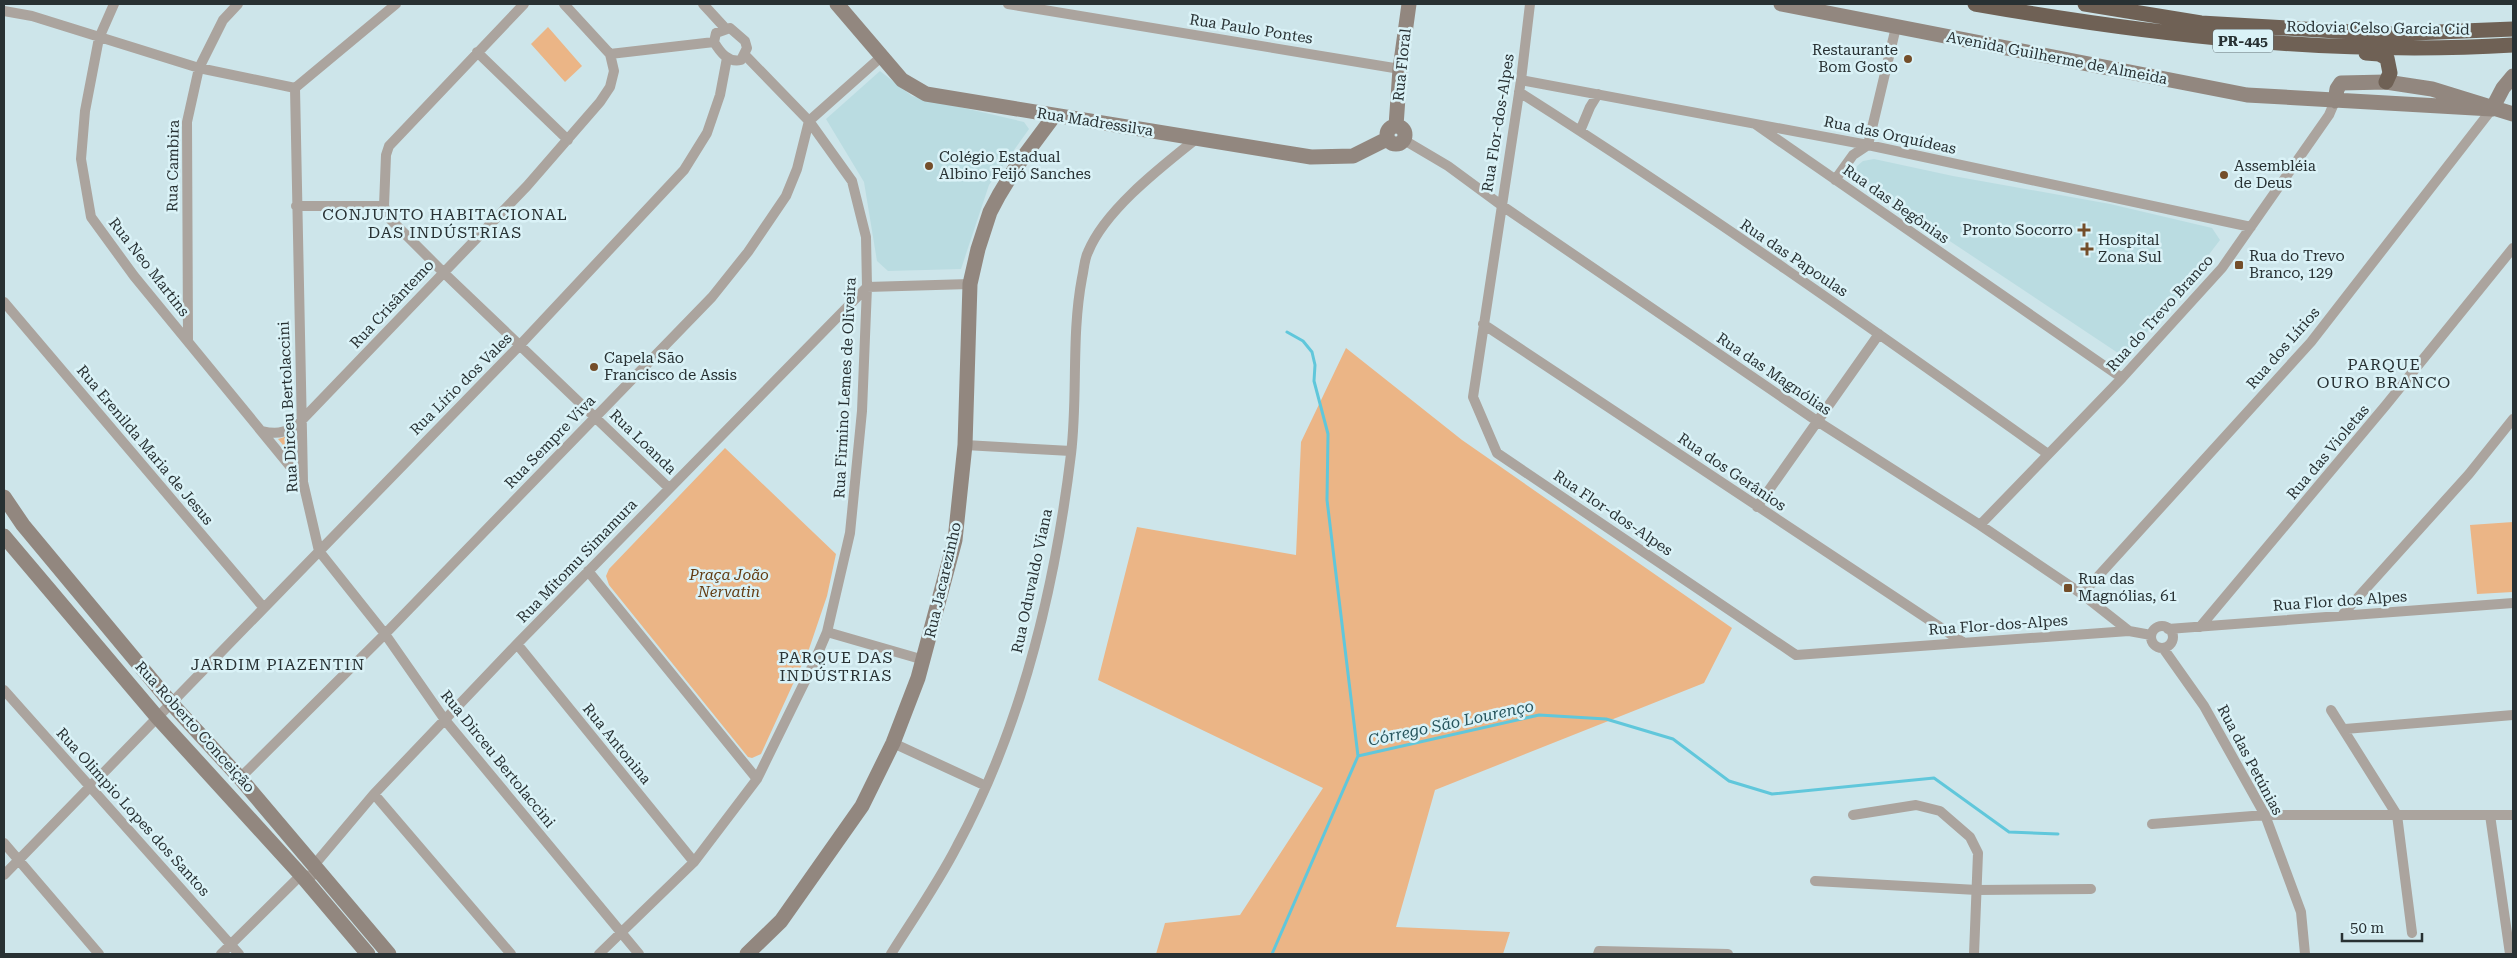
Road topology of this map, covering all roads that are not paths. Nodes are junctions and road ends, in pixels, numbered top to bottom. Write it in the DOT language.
graph roads {
  1 [pos="114,4"];
  2 [pos="238,4"];
  3 [pos="396,4"];
  4 [pos="524,4"];
  5 [pos="564,4"];
  6 [pos="703,4"];
  7 [pos="837,4"];
  8 [pos="1008,4"];
  9 [pos="1409,4"];
  10 [pos="1530,4"];
  11 [pos="1781,4"];
  12 [pos="1975,4"];
  13 [pos="2085,4"];
  14 [pos="4,11"];
  15 [pos="1896,27"];
  16 [pos="726,29"];
  17 [pos="2513,29"];
  18 [pos="100,38"];
  19 [pos="2228,40"];
  20 [pos="714,42"];
  21 [pos="2513,46"];
  22 [pos="477,52"];
  23 [pos="610,54"];
  24 [pos="745,56"];
  25 [pos="881,57"];
  26 [pos="727,58"];
  27 [pos="199,68"];
  28 [pos="1400,69"];
  29 [pos="2513,76"];
  30 [pos="1521,80"];
  31 [pos="2386,82"];
  32 [pos="295,88"];
  33 [pos="1519,92"];
  34 [pos="1598,94"];
  35 [pos="2335,101"];
  36 [pos="2492,109"];
  37 [pos="2513,114"];
  38 [pos="1054,116"];
  39 [pos="809,121"];
  40 [pos="1752,122"];
  41 [pos="1580,131"];
  42 [pos="1392,132"];
  43 [pos="1196,139"];
  44 [pos="568,140"];
  45 [pos="1404,140"];
  46 [pos="1868,145"];
  47 [pos="1836,180"];
  48 [pos="296,206"];
  49 [pos="384,206"];
  50 [pos="1501,206"];
  51 [pos="2251,227"];
  52 [pos="2513,248"];
  53 [pos="443,272"];
  54 [pos="970,284"];
  55 [pos="867,287"];
  56 [pos="4,302"];
  57 [pos="1483,324"];
  58 [pos="1879,334"];
  59 [pos="188,341"];
  60 [pos="520,346"];
  61 [pos="2122,378"];
  62 [pos="595,416"];
  63 [pos="2513,420"];
  64 [pos="302,421"];
  65 [pos="1817,421"];
  66 [pos="262,431"];
  67 [pos="965,445"];
  68 [pos="1071,451"];
  69 [pos="2048,454"];
  70 [pos="303,482"];
  71 [pos="669,488"];
  72 [pos="4,497"];
  73 [pos="1757,507"];
  74 [pos="23,525"];
  75 [pos="1980,525"];
  76 [pos="5,541"];
  77 [pos="319,551"];
  78 [pos="588,571"];
  79 [pos="2082,594"];
  80 [pos="2513,603"];
  81 [pos="264,608"];
  82 [pos="2344,614"];
  83 [pos="2200,627"];
  84 [pos="2168,629"];
  85 [pos="2129,631"];
  86 [pos="827,632"];
  87 [pos="384,634"];
  88 [pos="2151,635"];
  89 [pos="1964,643"];
  90 [pos="517,644"];
  91 [pos="2163,648"];
  92 [pos="924,660"];
  93 [pos="4,690"];
  94 [pos="171,704"];
  95 [pos="2331,710"];
  96 [pos="2513,715"];
  97 [pos="157,717"];
  98 [pos="445,720"];
  99 [pos="2345,730"];
  100 [pos="893,743"];
  101 [pos="240,778"];
  102 [pos="757,779"];
  103 [pos="986,786"];
  104 [pos="90,787"];
  105 [pos="374,794"];
  106 [pos="1853,815"];
  107 [pos="2265,815"];
  108 [pos="2490,815"];
  109 [pos="2513,815"];
  110 [pos="2397,816"];
  111 [pos="2152,824"];
  112 [pos="4,843"];
  113 [pos="18,860"];
  114 [pos="694,862"];
  115 [pos="315,864"];
  116 [pos="4,875"];
  117 [pos="301,875"];
  118 [pos="1815,881"];
  119 [pos="2091,889"];
  120 [pos="1977,890"];
  121 [pos="2412,933"];
  122 [pos="621,934"];
  123 [pos="230,944"];
  124 [pos="1599,953"];
  125 [pos="98,954"];
  126 [pos="221,954"];
  127 [pos="239,954"];
  128 [pos="368,954"];
  129 [pos="389,954"];
  130 [pos="511,954"];
  131 [pos="599,954"];
  132 [pos="639,954"];
  133 [pos="747,954"];
  134 [pos="891,954"];
  135 [pos="1695,954"];
  136 [pos="1728,954"];
  137 [pos="1974,954"];
  138 [pos="2305,954"];
  139 [pos="2510,954"];
  1 -- 18 [label="street, Rua Neo Martins"];
  2 -- 27 [label="street, Rua Cambira"];
  3 -- 32 [label="street"];
  4 -- 22 [label="street"];
  5 -- 23 [label="street"];
  6 -- 16 [label="street"];
  7 -- 25 [label="street, Rua Madressilva"];
  8 -- 28 [label="street, Rua Paulo Pontes"];
  9 -- 28 [label="street, Rua Floral"];
  10 -- 30 [label="street, Rua Flor-dos-Alpes"];
  11 -- 15 [label="street, Avenida Guilherme de Almeida"];
  12 -- 19 [label="highway, Rodovia Celso Garcia Cid / PR-445"];
  13 -- 17 [label="highway, Rodovia Celso Garcia Cid / PR-445"];
  14 -- 18 [label="street"];
  15 -- 35 [label="street, Avenida Guilherme de Almeida"];
  15 -- 46 [label="street"];
  16 -- 20 [label="street"];
  16 -- 24 [label="street"];
  18 -- 27 [label="street"];
  18 -- 59 [label="street, Rua Neo Martins"];
  19 -- 21 [label="highway, Rodovia Celso Garcia Cid / PR-445"];
  19 -- 31 [label="highway"];
  20 -- 23 [label="street"];
  20 -- 26 [label="street"];
  22 -- 44 [label="street"];
  22 -- 49 [label="street"];
  23 -- 44 [label="street, Rua Crisântemo"];
  24 -- 26 [label="street"];
  24 -- 39 [label="street, Rua Firmino Lemes de Oliveira"];
  25 -- 38 [label="street, Rua Madressilva"];
  25 -- 39 [label="street"];
  26 -- 60 [label="street, Rua Lírio dos Vales"];
  27 -- 32 [label="street"];
  27 -- 59 [label="street, Rua Cambira"];
  28 -- 42 [label="street, Rua Floral"];
  29 -- 36 [label="street"];
  30 -- 33 [label="street, Rua Flor-dos-Alpes"];
  30 -- 34 [label="street, Rua das Orquídeas"];
  31 -- 35 [label="street, Avenida Guilherme de Almeida"];
  31 -- 36 [label="street, Avenida Guilherme de Almeida"];
  32 -- 48 [label="street, Rua Dirceu Bertolaccini"];
  33 -- 41 [label="street, Rua das Papoulas"];
  33 -- 50 [label="street, Rua Flor-dos-Alpes"];
  34 -- 40 [label="street, Rua das Orquídeas"];
  34 -- 41 [label="street"];
  35 -- 36 [label="street, Avenida Guilherme de Almeida"];
  35 -- 51 [label="street, Rua do Trevo Branco"];
  36 -- 37 [label="street, Avenida Guilherme de Almeida"];
  36 -- 79 [label="street, Rua dos Lírios"];
  38 -- 43 [label="street, Rua Madressilva"];
  38 -- 54 [label="street, Rua Jacarezinho"];
  39 -- 55 [label="street, Rua Firmino Lemes de Oliveira"];
  39 -- 62 [label="street, Rua Sempre Viva"];
  40 -- 46 [label="street, Rua das Orquídeas"];
  40 -- 47 [label="street, Rua das Begônias"];
  41 -- 58 [label="street, Rua das Papoulas"];
  42 -- 43 [label="street, Rua Madressilva"];
  42 -- 45 [label="street"];
  43 -- 68 [label="street, Rua Oduvaldo Viana"];
  44 -- 53 [label="street, Rua Crisântemo"];
  45 -- 50 [label="street, Rua das Magnólias"];
  46 -- 47 [label="street"];
  46 -- 51 [label="street, Rua das Orquídeas"];
  47 -- 61 [label="street, Rua das Begônias"];
  48 -- 49 [label="street"];
  48 -- 64 [label="street, Rua Dirceu Bertolaccini"];
  49 -- 53 [label="street, Rua Loanda"];
  50 -- 57 [label="street, Rua Flor-dos-Alpes"];
  50 -- 65 [label="street, Rua das Magnólias"];
  51 -- 61 [label="street, Rua do Trevo Branco"];
  52 -- 83 [label="street, Rua das Violetas"];
  53 -- 60 [label="street, Rua Loanda"];
  53 -- 64 [label="street, Rua Crisântemo"];
  54 -- 55 [label="street"];
  54 -- 67 [label="street, Rua Jacarezinho"];
  55 -- 71 [label="street, Rua Mitomu Simamura"];
  55 -- 86 [label="street, Rua Firmino Lemes de Oliveira"];
  56 -- 81 [label="street, Rua Erenilda Maria de Jesus"];
  57 -- 73 [label="street, Rua dos Gerânios"];
  57 -- 89 [label="street, Rua Flor-dos-Alpes"];
  58 -- 65 [label="street"];
  58 -- 69 [label="street, Rua das Papoulas"];
  59 -- 66 [label="street, Rua Neo Martins"];
  60 -- 62 [label="street, Rua Loanda"];
  60 -- 77 [label="street, Rua Lírio dos Vales"];
  61 -- 69 [label="street, Rua do Trevo Branco"];
  62 -- 71 [label="street, Rua Loanda"];
  62 -- 87 [label="street, Rua Sempre Viva"];
  63 -- 82 [label="street"];
  64 -- 66 [label="street, Rua Crisântemo"];
  64 -- 70 [label="street, Rua Dirceu Bertolaccini"];
  65 -- 73 [label="street"];
  65 -- 75 [label="street, Rua das Magnólias"];
  66 -- 70 [label="street, Rua Neo Martins"];
  67 -- 68 [label="street"];
  67 -- 92 [label="street, Rua Jacarezinho"];
  68 -- 103 [label="street, Rua Oduvaldo Viana"];
  69 -- 75 [label="street, Rua do Trevo Branco"];
  70 -- 77 [label="street, Rua Dirceu Bertolaccini"];
  71 -- 78 [label="street, Rua Mitomu Simamura"];
  72 -- 74 [label="street, Rua Roberto Conceição"];
  73 -- 89 [label="street, Rua dos Gerânios"];
  74 -- 76 [label="street"];
  74 -- 94 [label="street, Rua Roberto Conceição"];
  75 -- 79 [label="street, Rua das Magnólias"];
  76 -- 97 [label="street, Rua Roberto Conceição"];
  77 -- 81 [label="street, Rua Lírio dos Vales"];
  77 -- 87 [label="street, Rua Dirceu Bertolaccini"];
  78 -- 90 [label="street, Rua Mitomu Simamura"];
  78 -- 102 [label="street"];
  79 -- 85 [label="street, Rua das Magnólias"];
  80 -- 82 [label="street, Rua Flor dos Alpes"];
  81 -- 94 [label="street, Rua Lírio dos Vales"];
  82 -- 83 [label="street, Rua Flor dos Alpes"];
  83 -- 84 [label="street, Rua Flor dos Alpes"];
  84 -- 88 [label="street"];
  84 -- 91 [label="street"];
  85 -- 88 [label="street, Rua Flor-dos-Alpes"];
  85 -- 89 [label="street, Rua Flor-dos-Alpes"];
  86 -- 92 [label="street"];
  86 -- 102 [label="street, Rua Firmino Lemes de Oliveira"];
  87 -- 98 [label="street, Rua Dirceu Bertolaccini"];
  87 -- 101 [label="street, Rua Sempre Viva"];
  88 -- 91 [label="street"];
  90 -- 98 [label="street, Rua Mitomu Simamura"];
  90 -- 114 [label="street, Rua Antonina"];
  91 -- 107 [label="street, Rua das Petúnias"];
  92 -- 100 [label="street, Rua Jacarezinho"];
  93 -- 104 [label="street, Rua Olimpio Lopes dos Santos"];
  94 -- 97 [label="street, Rua Lírio dos Vales"];
  94 -- 101 [label="street, Rua Roberto Conceição"];
  95 -- 99 [label="street"];
  96 -- 99 [label="street"];
  97 -- 104 [label="street, Rua Lírio dos Vales"];
  97 -- 117 [label="street, Rua Roberto Conceição"];
  98 -- 105 [label="street, Rua Mitomu Simamura"];
  98 -- 122 [label="street, Rua Dirceu Bertolaccini"];
  99 -- 110 [label="street"];
  100 -- 103 [label="street"];
  100 -- 133 [label="street, Rua Jacarezinho"];
  101 -- 115 [label="street, Rua Roberto Conceição"];
  102 -- 114 [label="street, Rua Firmino Lemes de Oliveira"];
  103 -- 134 [label="street, Rua Oduvaldo Viana"];
  104 -- 113 [label="street, Rua Lírio dos Vales"];
  104 -- 123 [label="street, Rua Olimpio Lopes dos Santos"];
  105 -- 115 [label="street, Rua Mitomu Simamura"];
  105 -- 130 [label="street"];
  106 -- 120 [label="street"];
  107 -- 110 [label="street"];
  107 -- 111 [label="street"];
  107 -- 138 [label="street, Rua das Petúnias"];
  108 -- 109 [label="street"];
  108 -- 110 [label="street"];
  108 -- 139 [label="street"];
  110 -- 121 [label="street"];
  112 -- 113 [label="street"];
  113 -- 116 [label="street, Rua Lírio dos Vales"];
  113 -- 125 [label="street"];
  114 -- 122 [label="street, Rua Firmino Lemes de Oliveira"];
  115 -- 117 [label="street, Rua Mitomu Simamura"];
  115 -- 129 [label="street, Rua Roberto Conceição"];
  117 -- 123 [label="street"];
  117 -- 128 [label="street, Rua Roberto Conceição"];
  118 -- 120 [label="street"];
  119 -- 120 [label="street"];
  120 -- 137 [label="street"];
  122 -- 131 [label="street, Rua Firmino Lemes de Oliveira"];
  122 -- 132 [label="street, Rua Dirceu Bertolaccini"];
  123 -- 126 [label="street"];
  123 -- 127 [label="street, Rua Olimpio Lopes dos Santos"];
  124 -- 135 [label="street"];
  135 -- 136 [label="street"];
}
